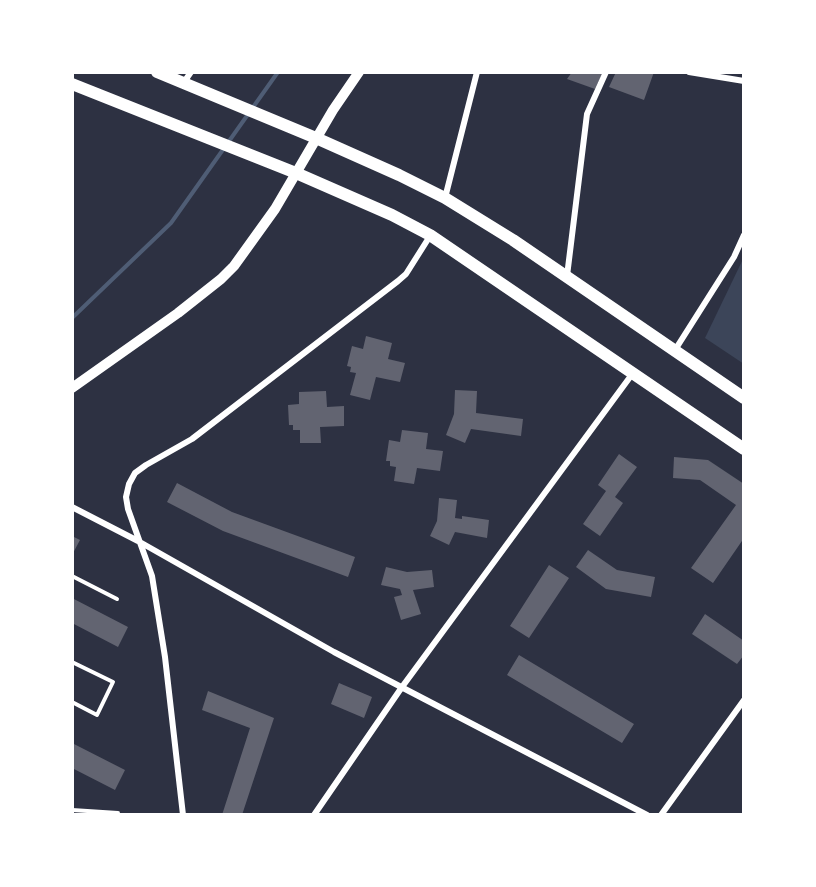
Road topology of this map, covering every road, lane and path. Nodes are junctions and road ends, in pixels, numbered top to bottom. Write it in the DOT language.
graph roads {
  1 [pos="157,72"];
  2 [pos="359,72"];
  3 [pos="477,72"];
  4 [pos="606,72"];
  5 [pos="689,72"];
  6 [pos="188,77"];
  7 [pos="744,81"];
  8 [pos="72,84"];
  9 [pos="316,138"];
  10 [pos="296,173"];
  11 [pos="445,198"];
  12 [pos="430,235"];
  13 [pos="744,235"];
  14 [pos="567,277"];
  15 [pos="675,350"];
  16 [pos="633,373"];
  17 [pos="72,388"];
  18 [pos="744,398"];
  19 [pos="744,449"];
  20 [pos="72,507"];
  21 [pos="138,541"];
  22 [pos="72,576"];
  23 [pos="117,599"];
  24 [pos="72,662"];
  25 [pos="402,687"];
  26 [pos="744,700"];
  27 [pos="72,702"];
  28 [pos="72,810"];
  29 [pos="117,815"];
  30 [pos="183,815"];
  31 [pos="314,815"];
  32 [pos="647,815"];
  33 [pos="662,815"];
  1 -- 6 [label="main road"];
  2 -- 9 [label="main road"];
  3 -- 11 [label="street"];
  4 -- 14 [label="street"];
  5 -- 7 [label="street"];
  6 -- 9 [label="main road"];
  8 -- 10 [label="main road"];
  9 -- 10 [label="main road"];
  9 -- 11 [label="main road"];
  10 -- 12 [label="main road"];
  10 -- 17 [label="main road"];
  11 -- 14 [label="main road"];
  12 -- 16 [label="main road"];
  12 -- 21 [label="street"];
  13 -- 15 [label="street"];
  14 -- 15 [label="main road"];
  15 -- 18 [label="main road"];
  16 -- 19 [label="main road"];
  16 -- 25 [label="street"];
  20 -- 21 [label="street"];
  21 -- 25 [label="street"];
  21 -- 30 [label="street"];
  22 -- 23 [label="lane"];
  24 -- 27 [label="lane"];
  25 -- 31 [label="street"];
  25 -- 32 [label="street"];
  26 -- 33 [label="street"];
  28 -- 29 [label="lane"];
}
